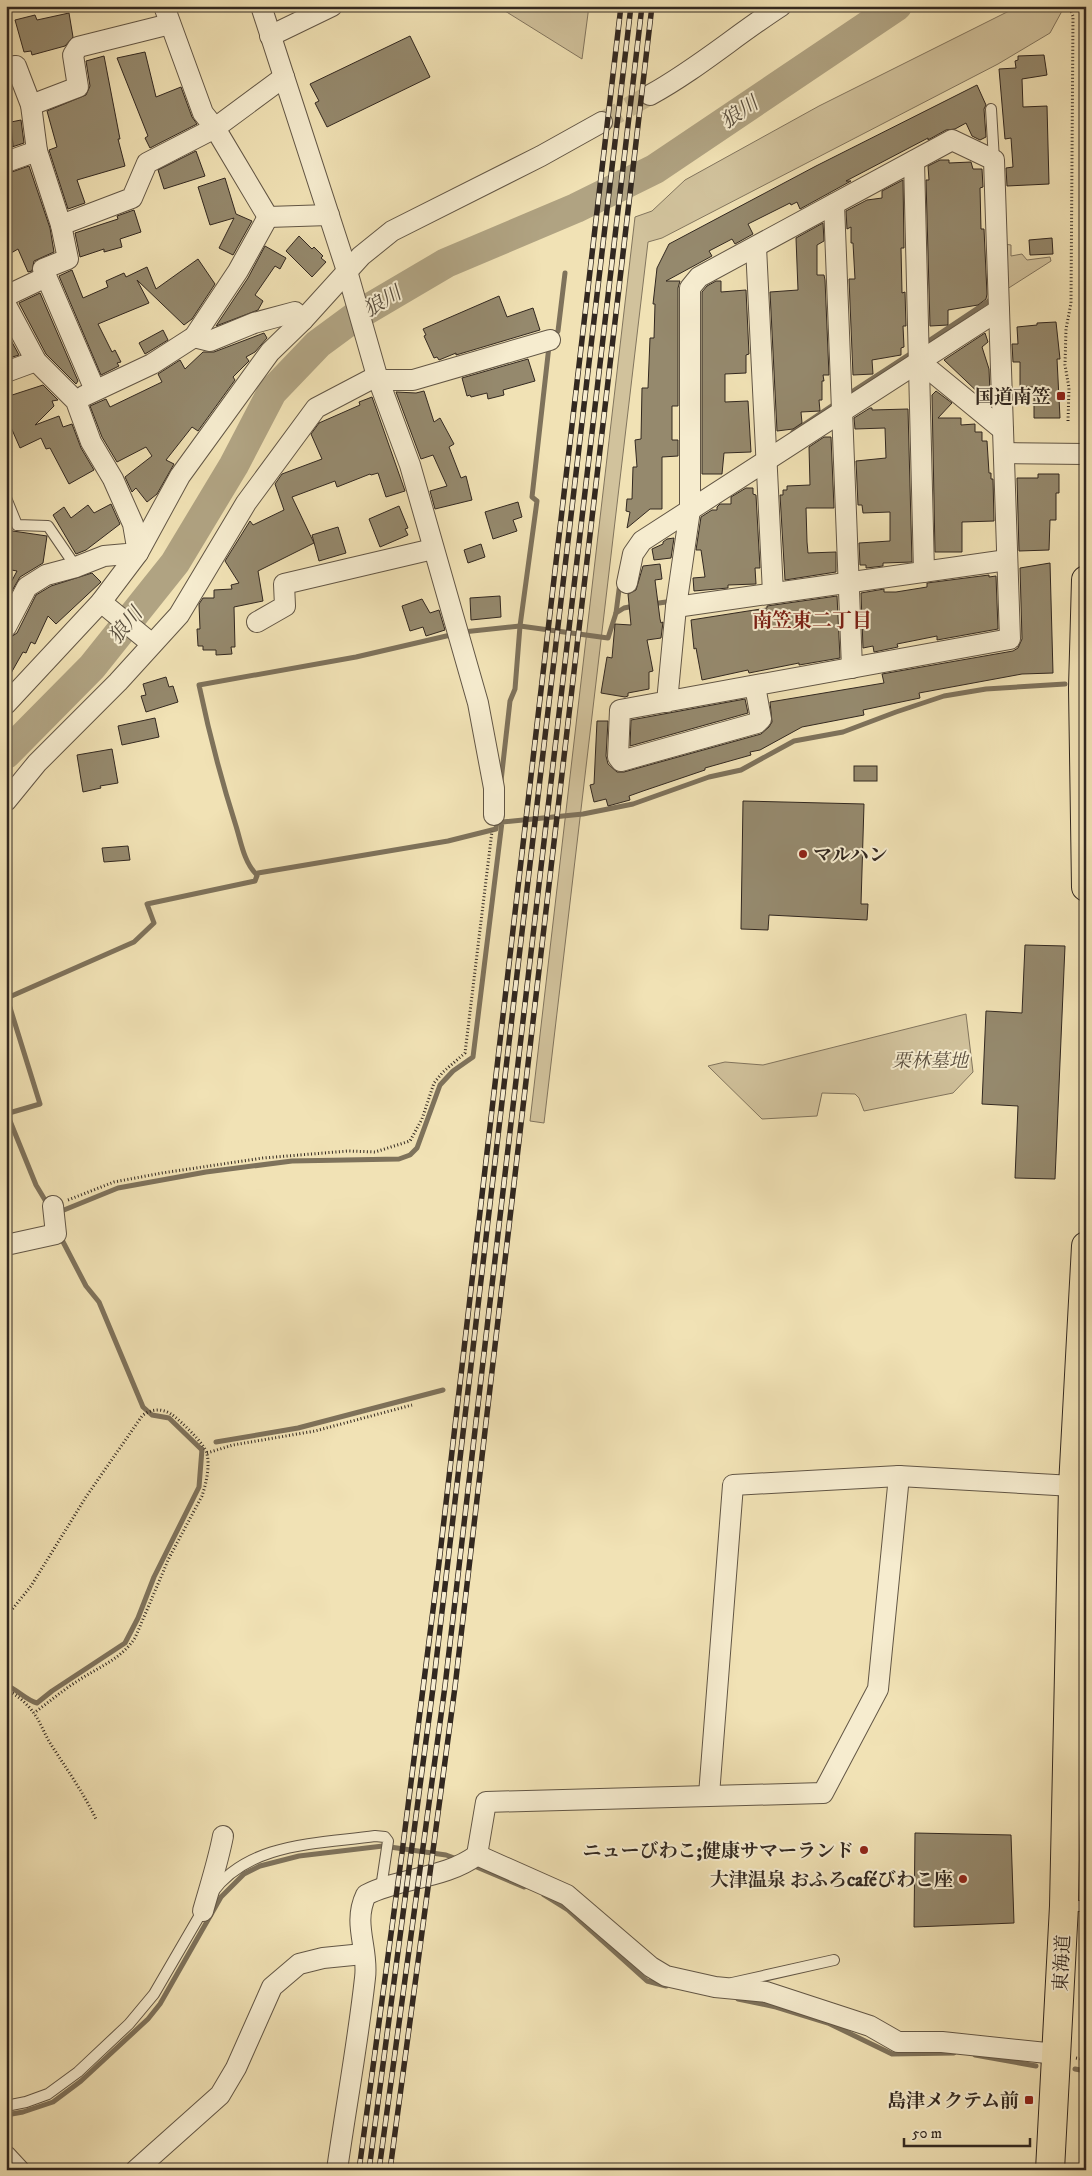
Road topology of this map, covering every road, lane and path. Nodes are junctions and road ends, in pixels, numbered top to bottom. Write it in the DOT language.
graph roads {
  1 [pos="261,6"];
  2 [pos="332,6"];
  3 [pos="781,6"];
  4 [pos="1069,6"];
  5 [pos="167,15"];
  6 [pos="270,36"];
  7 [pos="6,67"];
  8 [pos="284,77"];
  9 [pos="650,95"];
  10 [pos="31,105"];
  11 [pos="991,109"];
  12 [pos="602,122"];
  13 [pos="215,128"];
  14 [pos="38,151"];
  15 [pos="914,160"];
  16 [pos="994,160"];
  17 [pos="6,162"];
  18 [pos="834,204"];
  19 [pos="329,215"];
  20 [pos="268,217"];
  21 [pos="61,225"];
  22 [pos="756,247"];
  23 [pos="347,271"];
  24 [pos="46,277"];
  25 [pos="6,296"];
  26 [pos="6,305"];
  27 [pos="999,310"];
  28 [pos="303,320"];
  29 [pos="194,337"];
  30 [pos="550,340"];
  31 [pos="36,361"];
  32 [pos="919,361"];
  33 [pos="6,372"];
  34 [pos="378,378"];
  35 [pos="95,390"];
  36 [pos="76,402"];
  37 [pos="843,411"];
  38 [pos="1068,421"];
  39 [pos="1003,430"];
  40 [pos="1004,453"];
  41 [pos="1086,454"];
  42 [pos="766,461"];
  43 [pos="6,498"];
  44 [pos="690,510"];
  45 [pos="434,549"];
  46 [pos="138,553"];
  47 [pos="1008,560"];
  48 [pos="76,567"];
  49 [pos="924,572"];
  50 [pos="1086,580"];
  51 [pos="848,582"];
  52 [pos="627,583"];
  53 [pos="773,593"];
  54 [pos="102,604"];
  55 [pos="676,607"];
  56 [pos="9,615"];
  57 [pos="257,622"];
  58 [pos="150,643"];
  59 [pos="852,668"];
  60 [pos="755,686"];
  61 [pos="1085,688"];
  62 [pos="666,702"];
  63 [pos="6,704"];
  64 [pos="6,801"];
  65 [pos="494,815"];
  66 [pos="1085,821"];
  67 [pos="1086,887"];
  68 [pos="53,1206"];
  69 [pos="6,1245"];
  70 [pos="1086,1246"];
  71 [pos="412,1405"];
  72 [pos="208,1453"];
  73 [pos="899,1476"];
  74 [pos="1079,1484"];
  75 [pos="6,1617"];
  76 [pos="6,1691"];
  77 [pos="34,1713"];
  78 [pos="709,1795"];
  79 [pos="96,1819"];
  80 [pos="223,1836"];
  81 [pos="470,1859"];
  82 [pos="381,1888"];
  83 [pos="1075,1906"];
  84 [pos="203,1911"];
  85 [pos="363,1954"];
  86 [pos="834,1960"];
  87 [pos="715,1987"];
  88 [pos="1056,2054"];
  89 [pos="6,2106"];
  90 [pos="6,2156"];
  91 [pos="19,2170"];
  92 [pos="136,2170"];
  93 [pos="337,2170"];
  94 [pos="1050,2170"];
  1 -- 6 [label="street"];
  2 -- 6 [label="street"];
  3 -- 9 [label="street"];
  4 -- 38 [label="path"];
  5 -- 10 [label="street"];
  5 -- 13 [label="street"];
  6 -- 8 [label="street"];
  7 -- 10 [label="street"];
  8 -- 13 [label="street"];
  8 -- 19 [label="street"];
  10 -- 14 [label="street"];
  11 -- 16 [label="lane"];
  12 -- 23 [label="street"];
  13 -- 20 [label="street"];
  13 -- 21 [label="street"];
  14 -- 17 [label="street"];
  14 -- 21 [label="street"];
  15 -- 16 [label="street"];
  15 -- 18 [label="street"];
  15 -- 32 [label="street"];
  16 -- 27 [label="street"];
  18 -- 22 [label="street"];
  18 -- 37 [label="street"];
  19 -- 20 [label="street"];
  19 -- 23 [label="street"];
  20 -- 29 [label="street"];
  21 -- 24 [label="street"];
  22 -- 42 [label="street"];
  22 -- 44 [label="street"];
  23 -- 28 [label="street"];
  23 -- 34 [label="street"];
  24 -- 25 [label="street"];
  24 -- 35 [label="street"];
  26 -- 31 [label="street"];
  27 -- 32 [label="street"];
  27 -- 39 [label="street"];
  28 -- 29 [label="street"];
  28 -- 46 [label="street"];
  29 -- 35 [label="street"];
  30 -- 34 [label="street"];
  31 -- 33 [label="street"];
  31 -- 36 [label="street"];
  32 -- 37 [label="street"];
  32 -- 39 [label="street"];
  32 -- 49 [label="street"];
  34 -- 45 [label="street"];
  34 -- 58 [label="street"];
  35 -- 36 [label="street"];
  36 -- 46 [label="street"];
  37 -- 42 [label="street"];
  37 -- 51 [label="street"];
  39 -- 40 [label="street"];
  40 -- 41 [label="street"];
  40 -- 47 [label="street"];
  42 -- 44 [label="street"];
  42 -- 53 [label="street"];
  43 -- 48 [label="lane"];
  44 -- 52 [label="street"];
  44 -- 55 [label="street"];
  45 -- 57 [label="street"];
  45 -- 65 [label="street"];
  46 -- 48 [label="street"];
  46 -- 54 [label="street"];
  47 -- 49 [label="street"];
  47 -- 59 [label="street"];
  48 -- 56 [label="street"];
  49 -- 51 [label="street"];
  50 -- 61 [label="highway"];
  51 -- 53 [label="street"];
  51 -- 59 [label="street"];
  53 -- 55 [label="street"];
  54 -- 58 [label="street"];
  54 -- 63 [label="street"];
  55 -- 62 [label="street"];
  58 -- 64 [label="street"];
  59 -- 60 [label="street"];
  60 -- 62 [label="street"];
  60 -- 62 [label="street"];
  61 -- 66 [label="highway"];
  65 -- 68 [label="path"];
  66 -- 67 [label="highway"];
  68 -- 69 [label="street"];
  70 -- 74 [label="highway, 東海道"];
  71 -- 72 [label="path"];
  72 -- 75 [label="path"];
  72 -- 77 [label="path"];
  73 -- 74 [label="street"];
  73 -- 78 [label="street"];
  73 -- 78 [label="street"];
  74 -- 83 [label="highway, 東海道"];
  76 -- 77 [label="path"];
  77 -- 79 [label="path"];
  78 -- 81 [label="street"];
  80 -- 84 [label="street"];
  81 -- 82 [label="street"];
  81 -- 87 [label="street"];
  82 -- 84 [label="lane"];
  82 -- 85 [label="street"];
  83 -- 88 [label="highway, 東海道"];
  84 -- 89 [label="lane"];
  85 -- 92 [label="street"];
  85 -- 93 [label="street"];
  86 -- 87 [label="lane"];
  87 -- 88 [label="street"];
  88 -- 94 [label="highway, 東海道"];
  90 -- 91 [label="street"];
}
